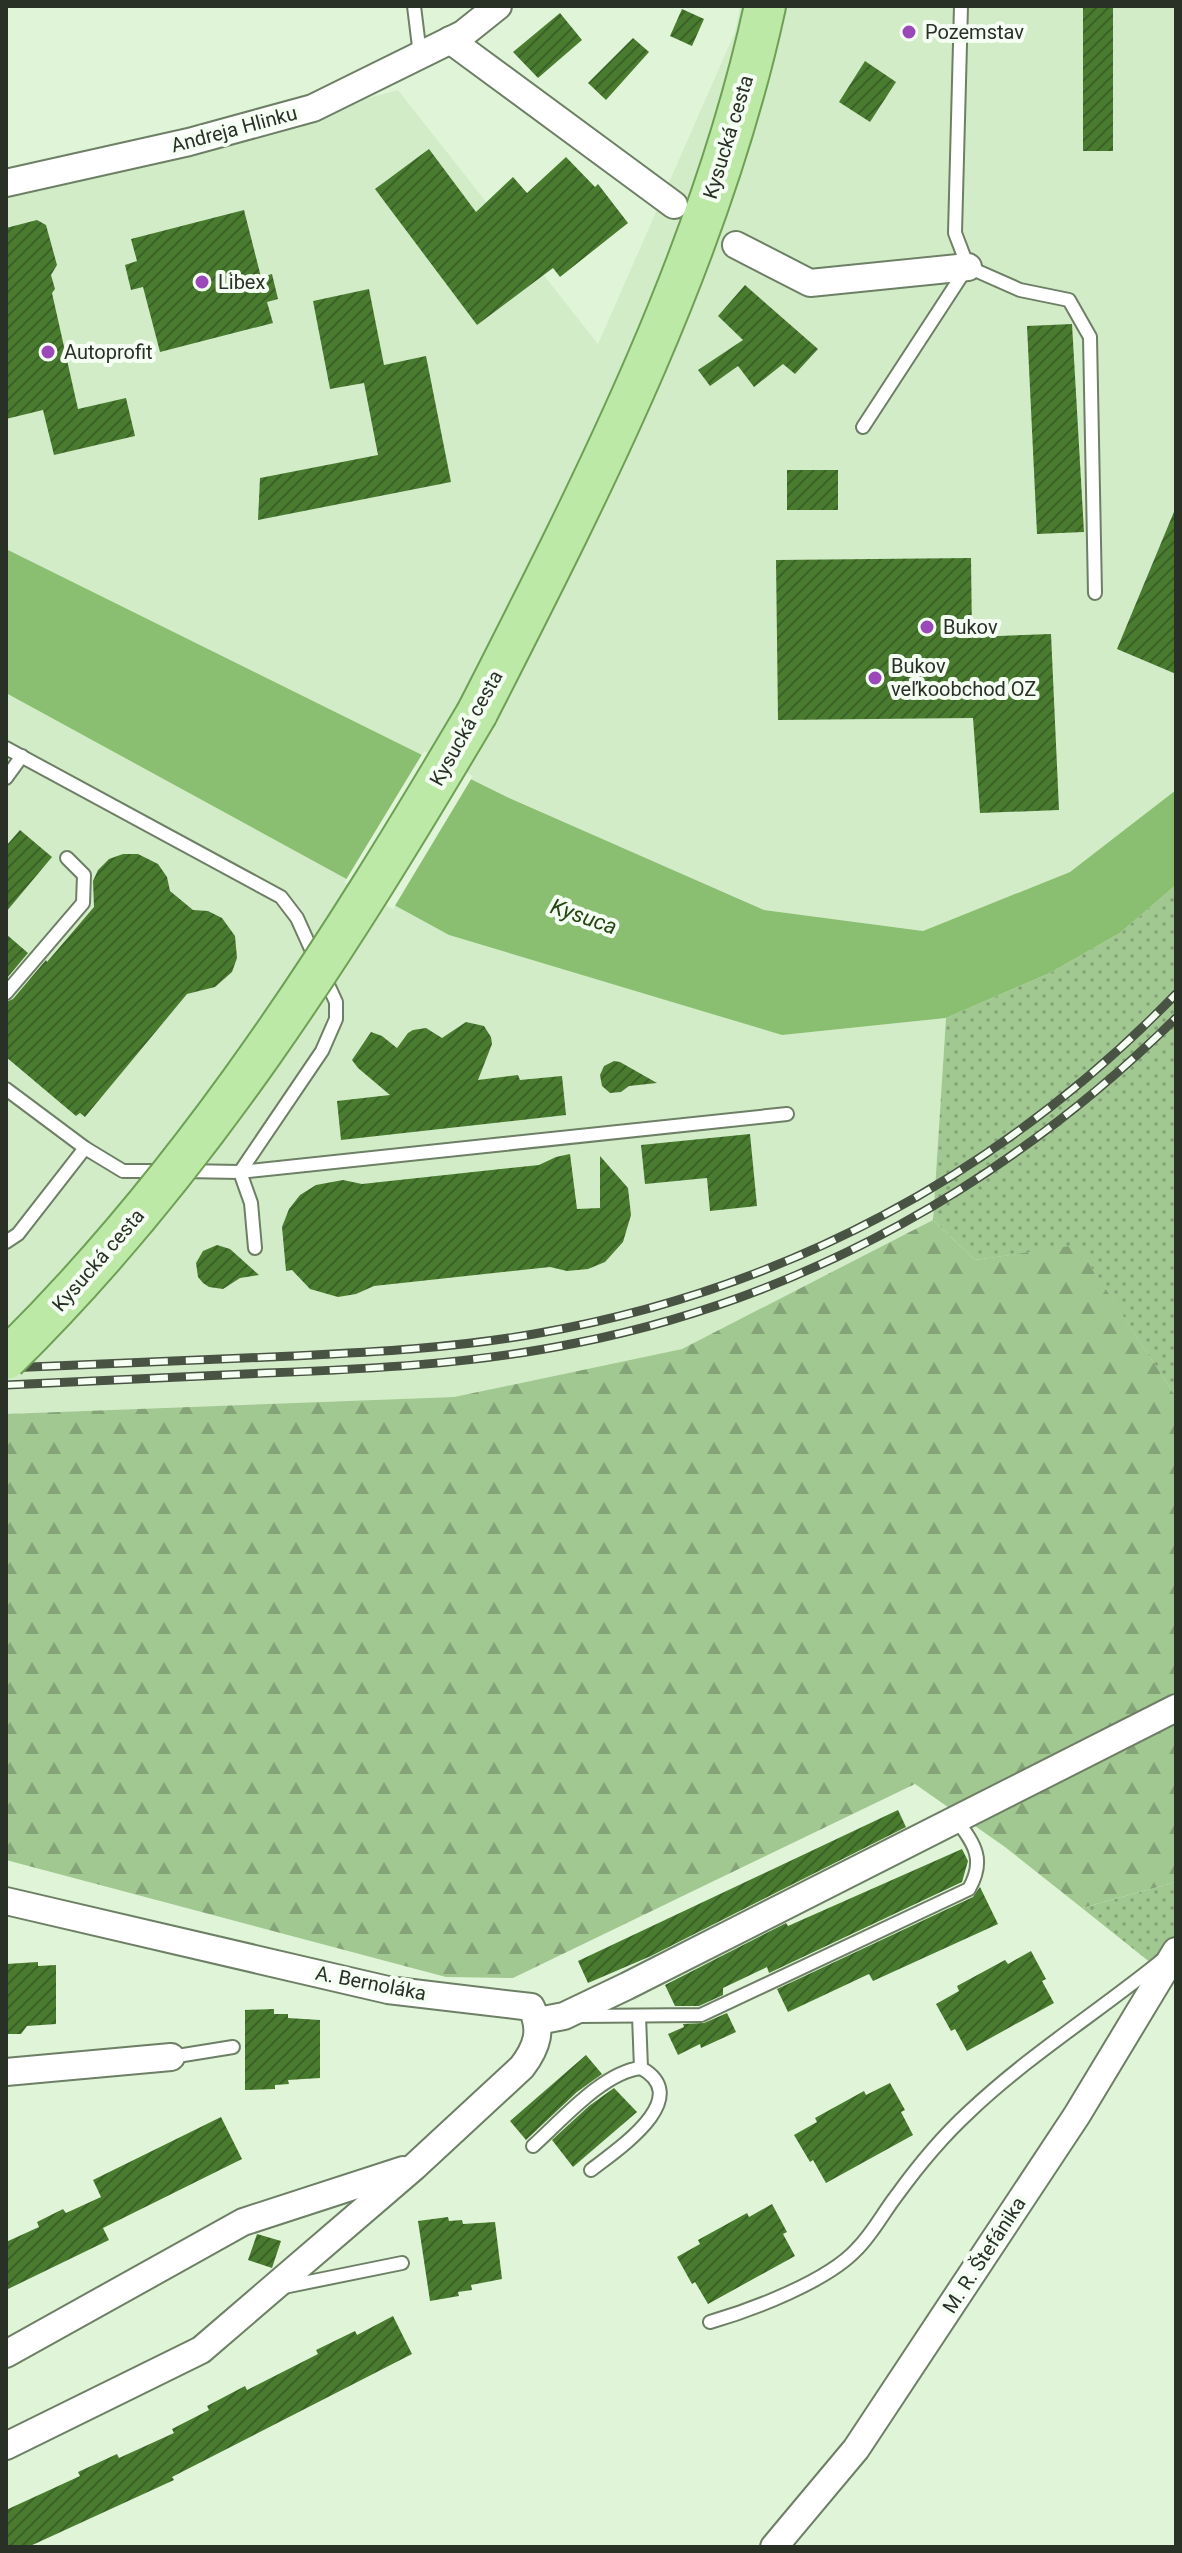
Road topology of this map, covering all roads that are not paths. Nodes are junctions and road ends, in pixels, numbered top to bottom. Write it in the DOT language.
graph roads {
  1 [pos="414,6"];
  2 [pos="498,6"];
  3 [pos="765,6"];
  4 [pos="961,6"];
  5 [pos="450,40"];
  6 [pos="420,55"];
  7 [pos="6,183"];
  8 [pos="674,205"];
  9 [pos="736,245"];
  10 [pos="968,267"];
  11 [pos="863,427"];
  12 [pos="1095,593"];
  13 [pos="6,748"];
  14 [pos="22,756"];
  15 [pos="6,778"];
  16 [pos="67,858"];
  17 [pos="6,993"];
  18 [pos="6,1089"];
  19 [pos="787,1114"];
  20 [pos="85,1148"];
  21 [pos="240,1172"];
  22 [pos="6,1242"];
  23 [pos="255,1248"];
  24 [pos="6,1359"];
  25 [pos="1176,1708"];
  26 [pos="956,1819"];
  27 [pos="6,1901"];
  28 [pos="1176,1950"];
  29 [pos="639,2016"];
  30 [pos="551,2018"];
  31 [pos="233,2047"];
  32 [pos="171,2057"];
  33 [pos="641,2068"];
  34 [pos="6,2072"];
  35 [pos="533,2146"];
  36 [pos="414,2167"];
  37 [pos="591,2170"];
  38 [pos="402,2263"];
  39 [pos="270,2290"];
  40 [pos="710,2322"];
  41 [pos="6,2354"];
  42 [pos="6,2446"];
  43 [pos="774,2547"];
  1 -- 6 [label="lane"];
  2 -- 5 [label="street, Andreja Hlinku"];
  3 -- 24 [label="main road, Kysucká cesta, bridge"];
  4 -- 10 [label="lane"];
  5 -- 6 [label="street, Andreja Hlinku"];
  5 -- 8 [label="street"];
  6 -- 7 [label="street, Andreja Hlinku"];
  9 -- 10 [label="street"];
  10 -- 11 [label="lane"];
  10 -- 12 [label="lane"];
  13 -- 14 [label="lane"];
  14 -- 15 [label="lane"];
  14 -- 21 [label="lane"];
  16 -- 17 [label="lane"];
  18 -- 20 [label="lane"];
  19 -- 21 [label="lane"];
  20 -- 21 [label="lane"];
  20 -- 22 [label="lane"];
  21 -- 23 [label="lane"];
  25 -- 26 [label="street"];
  26 -- 29 [label="lane"];
  26 -- 30 [label="street"];
  27 -- 30 [label="street, A. Bernoláka"];
  28 -- 40 [label="lane, M. R. Štefánika"];
  28 -- 43 [label="street, M. R. Štefánika"];
  29 -- 30 [label="lane"];
  29 -- 33 [label="lane"];
  30 -- 36 [label="street"];
  31 -- 32 [label="lane"];
  32 -- 34 [label="street"];
  33 -- 35 [label="lane"];
  33 -- 37 [label="lane"];
  36 -- 39 [label="street"];
  36 -- 41 [label="street"];
  38 -- 39 [label="lane"];
  39 -- 42 [label="street"];
}
